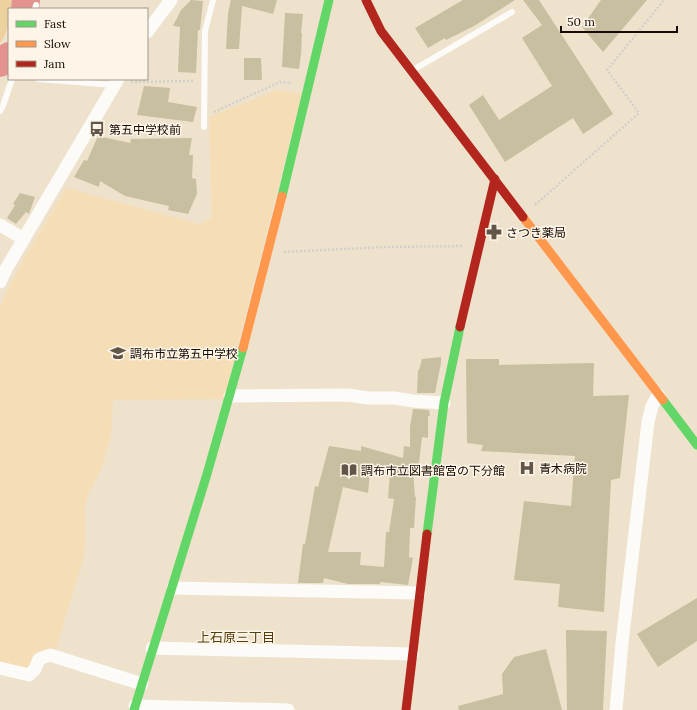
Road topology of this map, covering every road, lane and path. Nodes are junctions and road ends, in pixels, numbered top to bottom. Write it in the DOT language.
graph roads {
  1 [pos="213,0"];
  2 [pos="329,0"];
  3 [pos="366,0"];
  4 [pos="664,0"];
  5 [pos="167,1"];
  6 [pos="512,12"];
  7 [pos="148,30"];
  8 [pos="412,71"];
  9 [pos="204,78"];
  10 [pos="12,80"];
  11 [pos="64,80"];
  12 [pos="116,82"];
  13 [pos="308,86"];
  14 [pos="0,111"];
  15 [pos="204,116"];
  16 [pos="204,127"];
  17 [pos="495,179"];
  18 [pos="522,216"];
  19 [pos="0,225"];
  20 [pos="24,239"];
  21 [pos="479,246"];
  22 [pos="268,253"];
  23 [pos="0,282"];
  24 [pos="658,395"];
  25 [pos="230,396"];
  26 [pos="444,403"];
  27 [pos="697,445"];
  28 [pos="173,588"];
  29 [pos="419,593"];
  30 [pos="152,648"];
  31 [pos="412,654"];
  32 [pos="0,668"];
  33 [pos="142,684"];
  34 [pos="135,708"];
  35 [pos="288,710"];
  36 [pos="406,710"];
  37 [pos="616,710"];
  1 -- 9 [label="lane"];
  2 -- 13 [label="street"];
  3 -- 8 [label="street"];
  4 -- 18 [label="path"];
  5 -- 7 [label="street"];
  6 -- 8 [label="lane"];
  8 -- 17 [label="street"];
  9 -- 12 [label="path"];
  9 -- 15 [label="lane"];
  10 -- 14 [label="lane"];
  11 -- 12 [label="lane"];
  12 -- 20 [label="street"];
  13 -- 15 [label="path"];
  13 -- 22 [label="street"];
  15 -- 16 [label="lane"];
  17 -- 18 [label="street"];
  17 -- 21 [label="street"];
  18 -- 24 [label="street"];
  19 -- 20 [label="street"];
  20 -- 23 [label="street"];
  21 -- 22 [label="path"];
  21 -- 26 [label="street"];
  22 -- 25 [label="street"];
  24 -- 27 [label="street"];
  24 -- 37 [label="street"];
  25 -- 26 [label="street"];
  25 -- 28 [label="street"];
  26 -- 29 [label="street"];
  28 -- 29 [label="street"];
  28 -- 30 [label="street"];
  29 -- 31 [label="street"];
  30 -- 31 [label="street"];
  30 -- 33 [label="street"];
  31 -- 36 [label="street"];
  32 -- 33 [label="street"];
  33 -- 34 [label="street"];
  34 -- 35 [label="street"];
}
